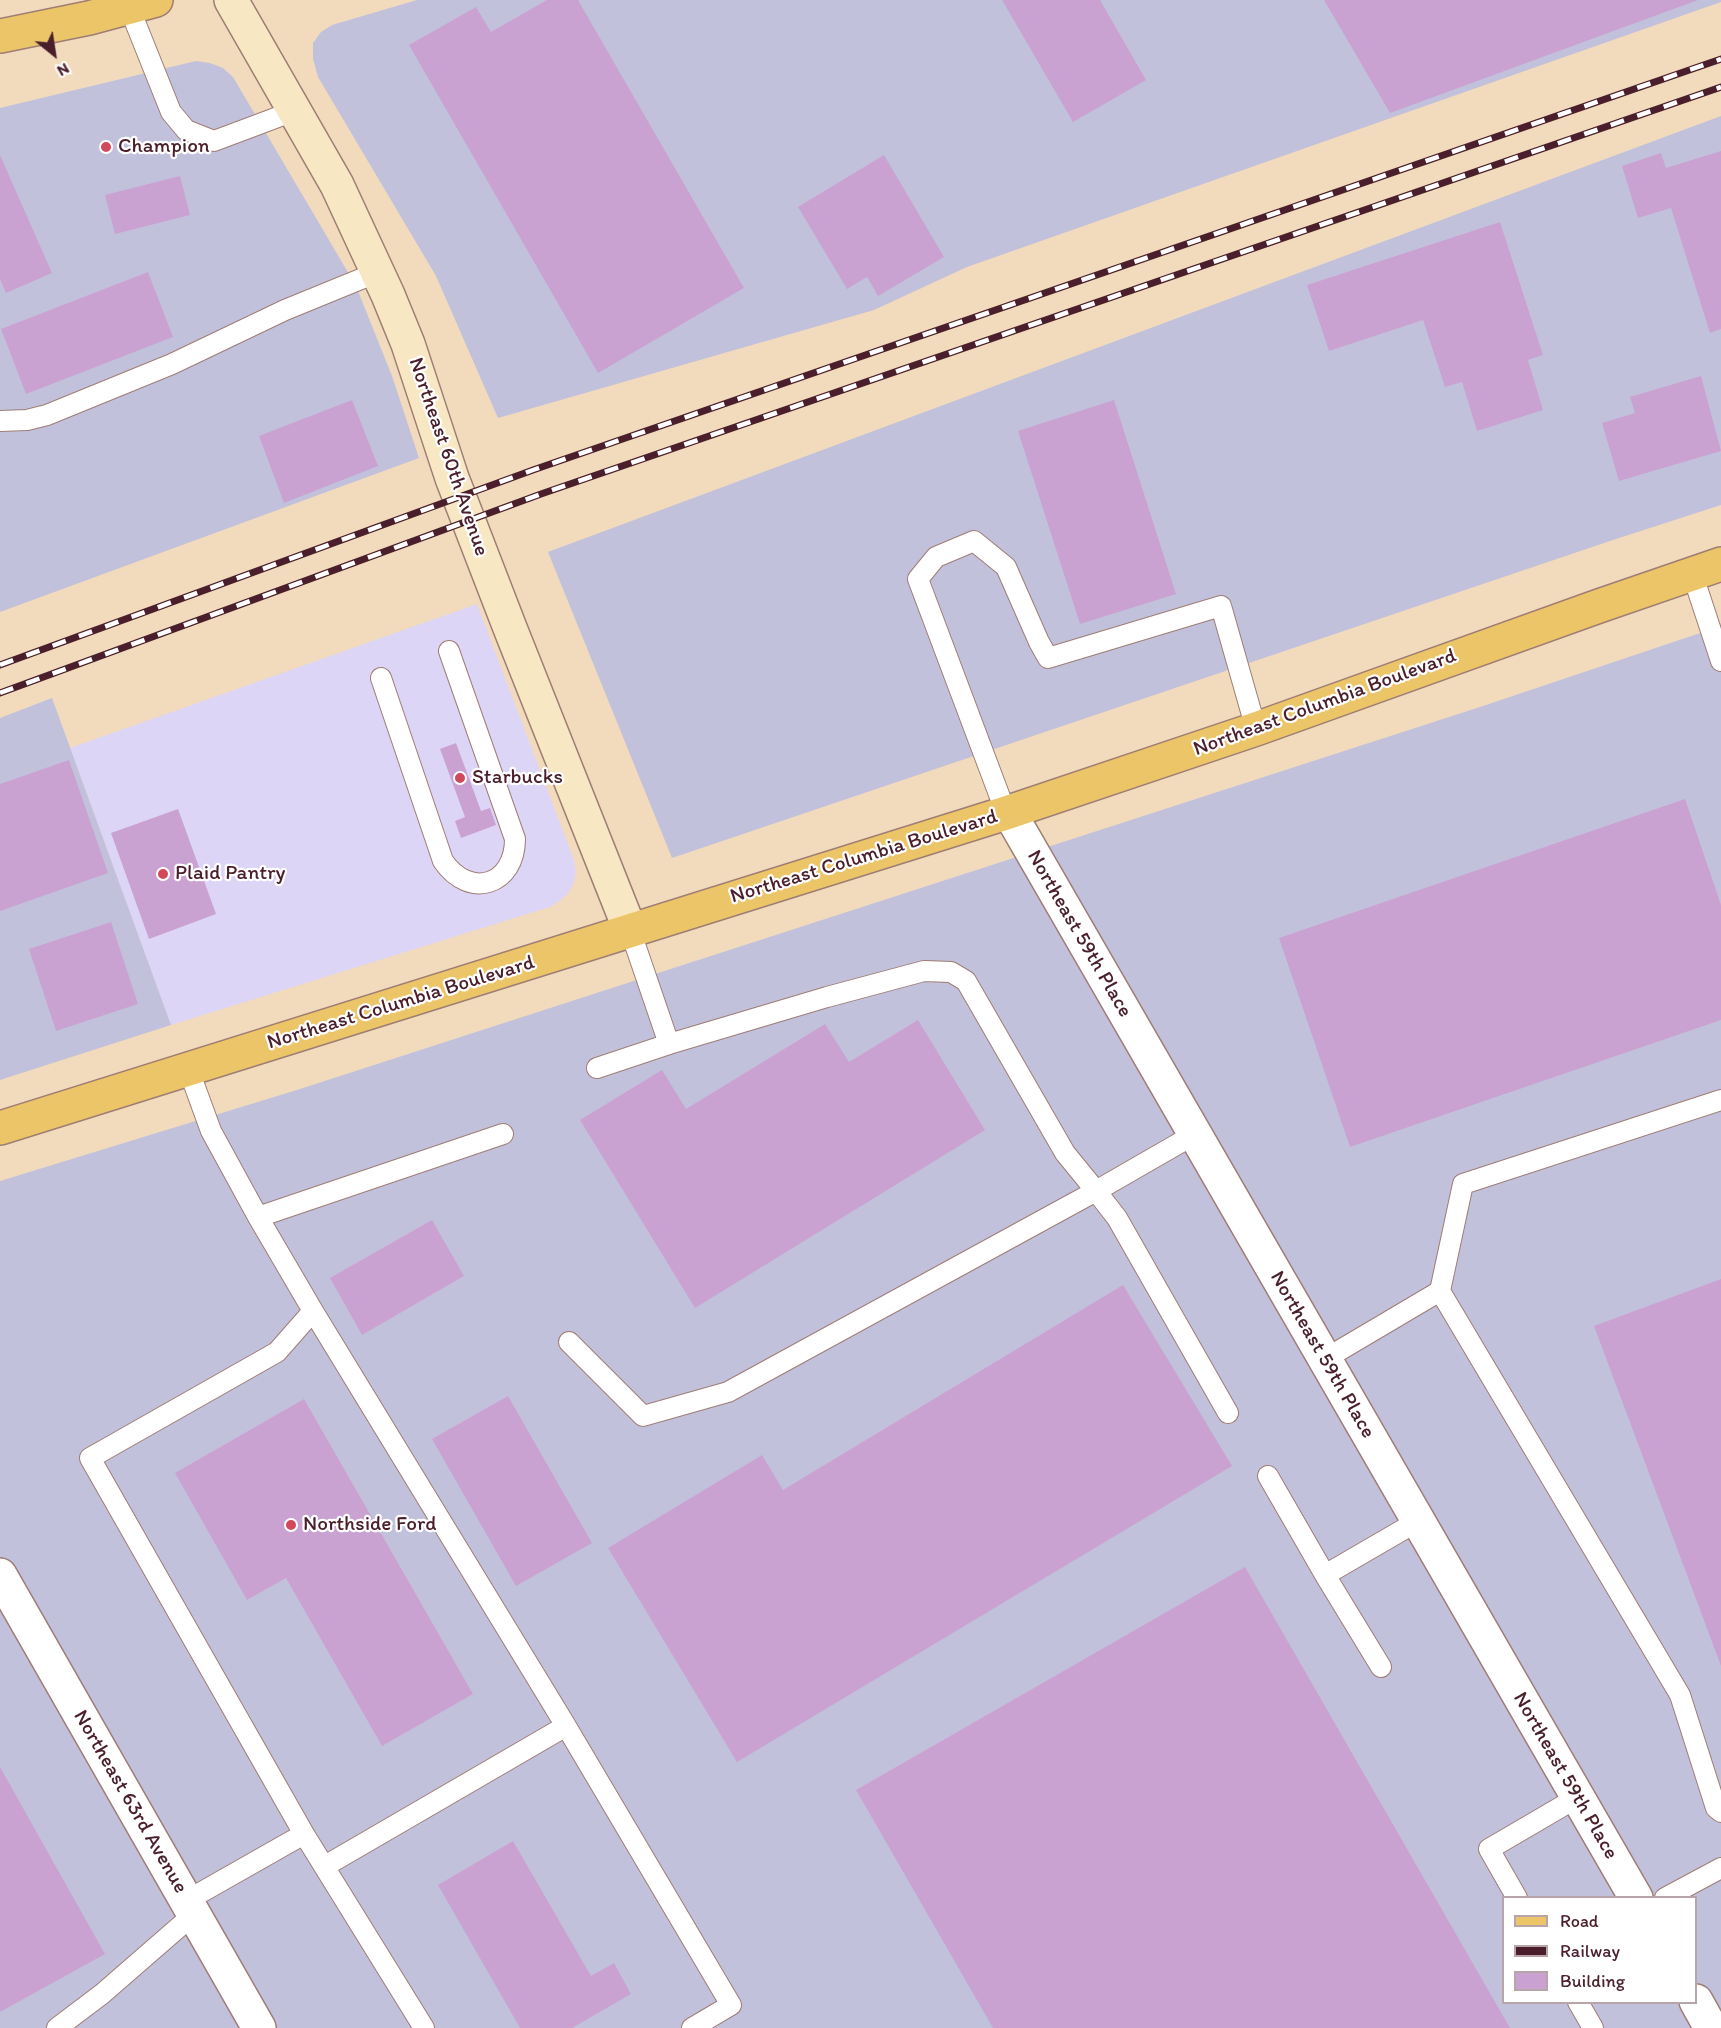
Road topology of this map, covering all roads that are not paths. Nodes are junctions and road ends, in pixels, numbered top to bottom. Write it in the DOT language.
graph roads {
  1 [pos="231,0"];
  2 [pos="142,4"];
  3 [pos="0,36"];
  4 [pos="294,111"];
  5 [pos="378,272"];
  6 [pos="0,421"];
  7 [pos="1706,568"];
  8 [pos="449,651"];
  9 [pos="1721,661"];
  10 [pos="381,678"];
  11 [pos="1256,729"];
  12 [pos="1007,812"];
  13 [pos="630,930"];
  14 [pos="669,1044"];
  15 [pos="188,1068"];
  16 [pos="597,1068"];
  17 [pos="1721,1100"];
  18 [pos="0,1128"];
  19 [pos="503,1134"];
  20 [pos="1195,1134"];
  21 [pos="1096,1191"];
  22 [pos="258,1217"];
  23 [pos="1440,1291"];
  24 [pos="313,1311"];
  25 [pos="569,1342"];
  26 [pos="1325,1359"];
  27 [pos="1228,1413"];
  28 [pos="1268,1476"];
  29 [pos="1418,1521"];
  30 [pos="1326,1575"];
  31 [pos="5,1594"];
  32 [pos="1381,1667"];
  33 [pos="566,1726"];
  34 [pos="1578,1797"];
  35 [pos="1721,1812"];
  36 [pos="304,1834"];
  37 [pos="325,1866"];
  38 [pos="1721,1868"];
  39 [pos="1516,1896"];
  40 [pos="1635,1896"];
  41 [pos="1669,1896"];
  42 [pos="190,1908"];
  43 [pos="1579,2004"];
  44 [pos="1697,2004"];
  45 [pos="57,2028"];
  46 [pos="259,2028"];
  47 [pos="424,2028"];
  48 [pos="692,2028"];
  49 [pos="1593,2028"];
  50 [pos="1711,2028"];
  1 -- 4 [label="street, Northeast 60th Avenue"];
  2 -- 3 [label="main road"];
  2 -- 4 [label="lane"];
  4 -- 5 [label="street, Northeast 60th Avenue"];
  5 -- 6 [label="lane"];
  5 -- 13 [label="street, Northeast 60th Avenue"];
  7 -- 9 [label="lane"];
  7 -- 11 [label="main road, Northeast Columbia Boulevard"];
  8 -- 10 [label="lane"];
  11 -- 12 [label="main road, Northeast Columbia Boulevard"];
  11 -- 12 [label="lane"];
  12 -- 13 [label="main road, Northeast Columbia Boulevard"];
  12 -- 20 [label="street, Northeast 59th Place"];
  13 -- 14 [label="lane"];
  13 -- 15 [label="main road, Northeast Columbia Boulevard"];
  14 -- 16 [label="lane"];
  14 -- 21 [label="lane"];
  15 -- 18 [label="main road, Northeast Columbia Boulevard"];
  15 -- 22 [label="lane"];
  17 -- 23 [label="lane"];
  19 -- 22 [label="lane"];
  20 -- 21 [label="lane"];
  20 -- 26 [label="street, Northeast 59th Place"];
  21 -- 25 [label="lane"];
  21 -- 27 [label="lane"];
  22 -- 24 [label="lane"];
  23 -- 26 [label="lane"];
  23 -- 35 [label="lane"];
  24 -- 33 [label="lane"];
  24 -- 36 [label="lane"];
  26 -- 29 [label="street, Northeast 59th Place"];
  28 -- 30 [label="lane"];
  29 -- 30 [label="lane"];
  29 -- 34 [label="street, Northeast 59th Place"];
  30 -- 32 [label="lane"];
  31 -- 42 [label="street, Northeast 63rd Avenue"];
  33 -- 37 [label="lane"];
  33 -- 48 [label="lane"];
  34 -- 39 [label="lane"];
  34 -- 40 [label="street, Northeast 59th Place"];
  36 -- 37 [label="lane"];
  36 -- 42 [label="lane"];
  37 -- 47 [label="lane"];
  38 -- 41 [label="lane"];
  42 -- 45 [label="lane"];
  42 -- 46 [label="street, Northeast 63rd Avenue"];
  43 -- 49 [label="lane"];
  44 -- 50 [label="street"];
}
